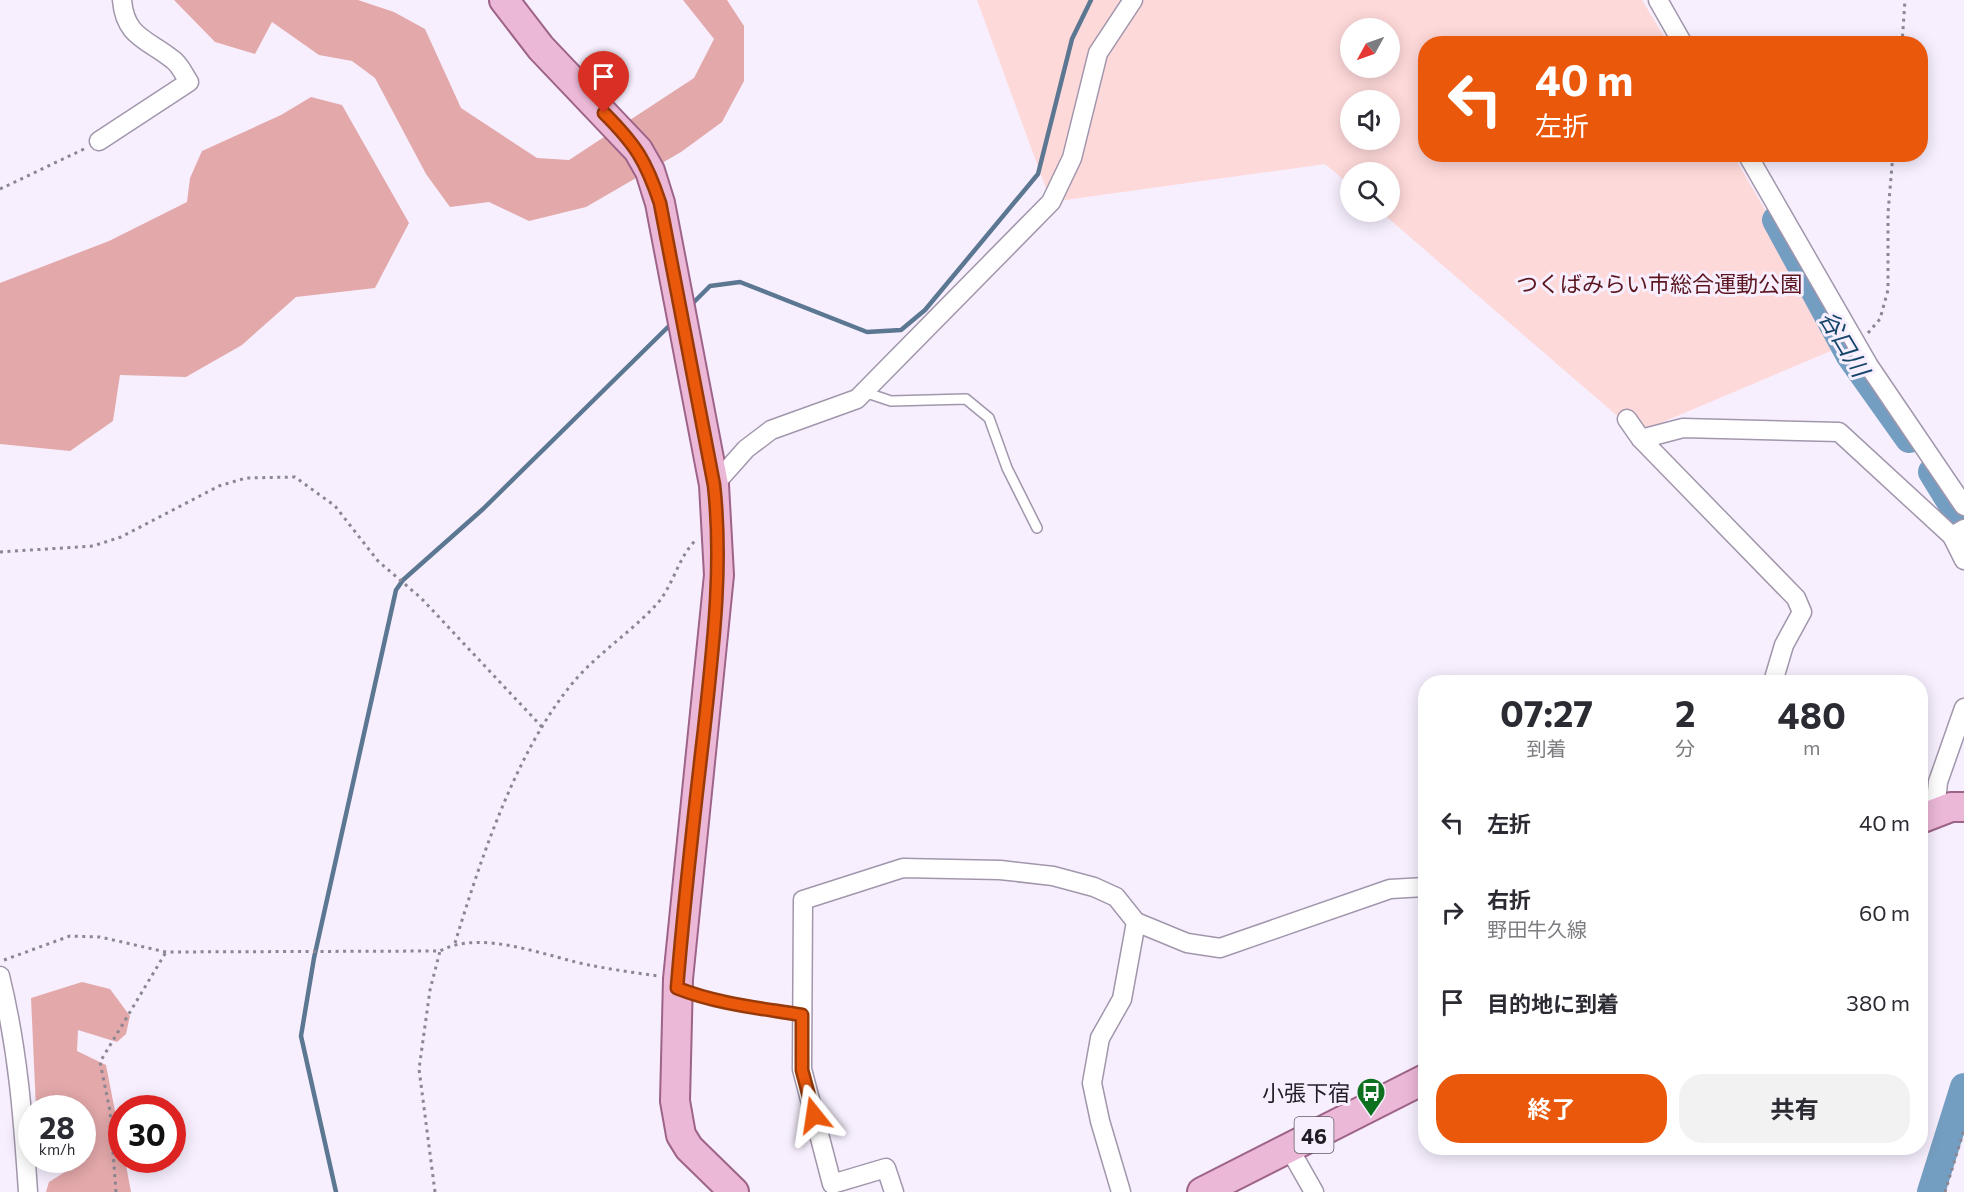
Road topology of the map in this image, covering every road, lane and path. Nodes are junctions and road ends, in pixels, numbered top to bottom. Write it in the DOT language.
graph roads {
  1 [pos="122,0"];
  2 [pos="504,0"];
  3 [pos="1133,0"];
  4 [pos="1658,0"];
  5 [pos="1905,0"];
  6 [pos="1678,36"];
  7 [pos="1903,36"];
  8 [pos="99,141"];
  9 [pos="1752,162"];
  10 [pos="1892,162"];
  11 [pos="0,189"];
  12 [pos="1857,344"];
  13 [pos="864,392"];
  14 [pos="1627,419"];
  15 [pos="1641,439"];
  16 [pos="714,485"];
  17 [pos="1964,506"];
  18 [pos="718,520"];
  19 [pos="1037,528"];
  20 [pos="1958,533"];
  21 [pos="0,552"];
  22 [pos="1964,560"];
  23 [pos="1775,675"];
  24 [pos="1964,708"];
  25 [pos="542,727"];
  26 [pos="1964,807"];
  27 [pos="1928,812"];
  28 [pos="1928,815"];
  29 [pos="1418,887"];
  30 [pos="1136,921"];
  31 [pos="455,943"];
  32 [pos="440,951"];
  33 [pos="166,952"];
  34 [pos="0,962"];
  35 [pos="0,976"];
  36 [pos="677,983"];
  37 [pos="802,1015"];
  38 [pos="1418,1083"];
  39 [pos="1964,1130"];
  40 [pos="1289,1148"];
  41 [pos="28,1192"];
  42 [pos="116,1192"];
  43 [pos="435,1192"];
  44 [pos="734,1192"];
  45 [pos="894,1192"];
  46 [pos="1121,1192"];
  47 [pos="1202,1192"];
  48 [pos="1314,1192"];
  49 [pos="1945,1192"];
  1 -- 8 [label="street"];
  2 -- 16 [label="main road"];
  3 -- 13 [label="street"];
  4 -- 6 [label="street"];
  5 -- 7 [label="path"];
  8 -- 11 [label="path"];
  9 -- 12 [label="street"];
  10 -- 12 [label="path"];
  12 -- 17 [label="street"];
  13 -- 16 [label="street"];
  13 -- 19 [label="lane"];
  14 -- 15 [label="street"];
  15 -- 20 [label="street"];
  15 -- 23 [label="street"];
  16 -- 18 [label="main road"];
  18 -- 25 [label="path"];
  18 -- 36 [label="main road"];
  20 -- 22 [label="street"];
  21 -- 25 [label="path"];
  24 -- 27 [label="street"];
  25 -- 31 [label="path"];
  26 -- 28 [label="main road"];
  29 -- 30 [label="street"];
  30 -- 37 [label="street"];
  30 -- 46 [label="street"];
  31 -- 32 [label="path"];
  31 -- 36 [label="path"];
  32 -- 33 [label="path"];
  32 -- 43 [label="path"];
  33 -- 34 [label="path"];
  33 -- 42 [label="path"];
  35 -- 41 [label="street"];
  36 -- 37 [label="lane"];
  36 -- 44 [label="main road"];
  37 -- 45 [label="street"];
  38 -- 40 [label="main road, 46"];
  39 -- 49 [label="path"];
  40 -- 47 [label="main road, 46"];
  40 -- 48 [label="street"];
}
